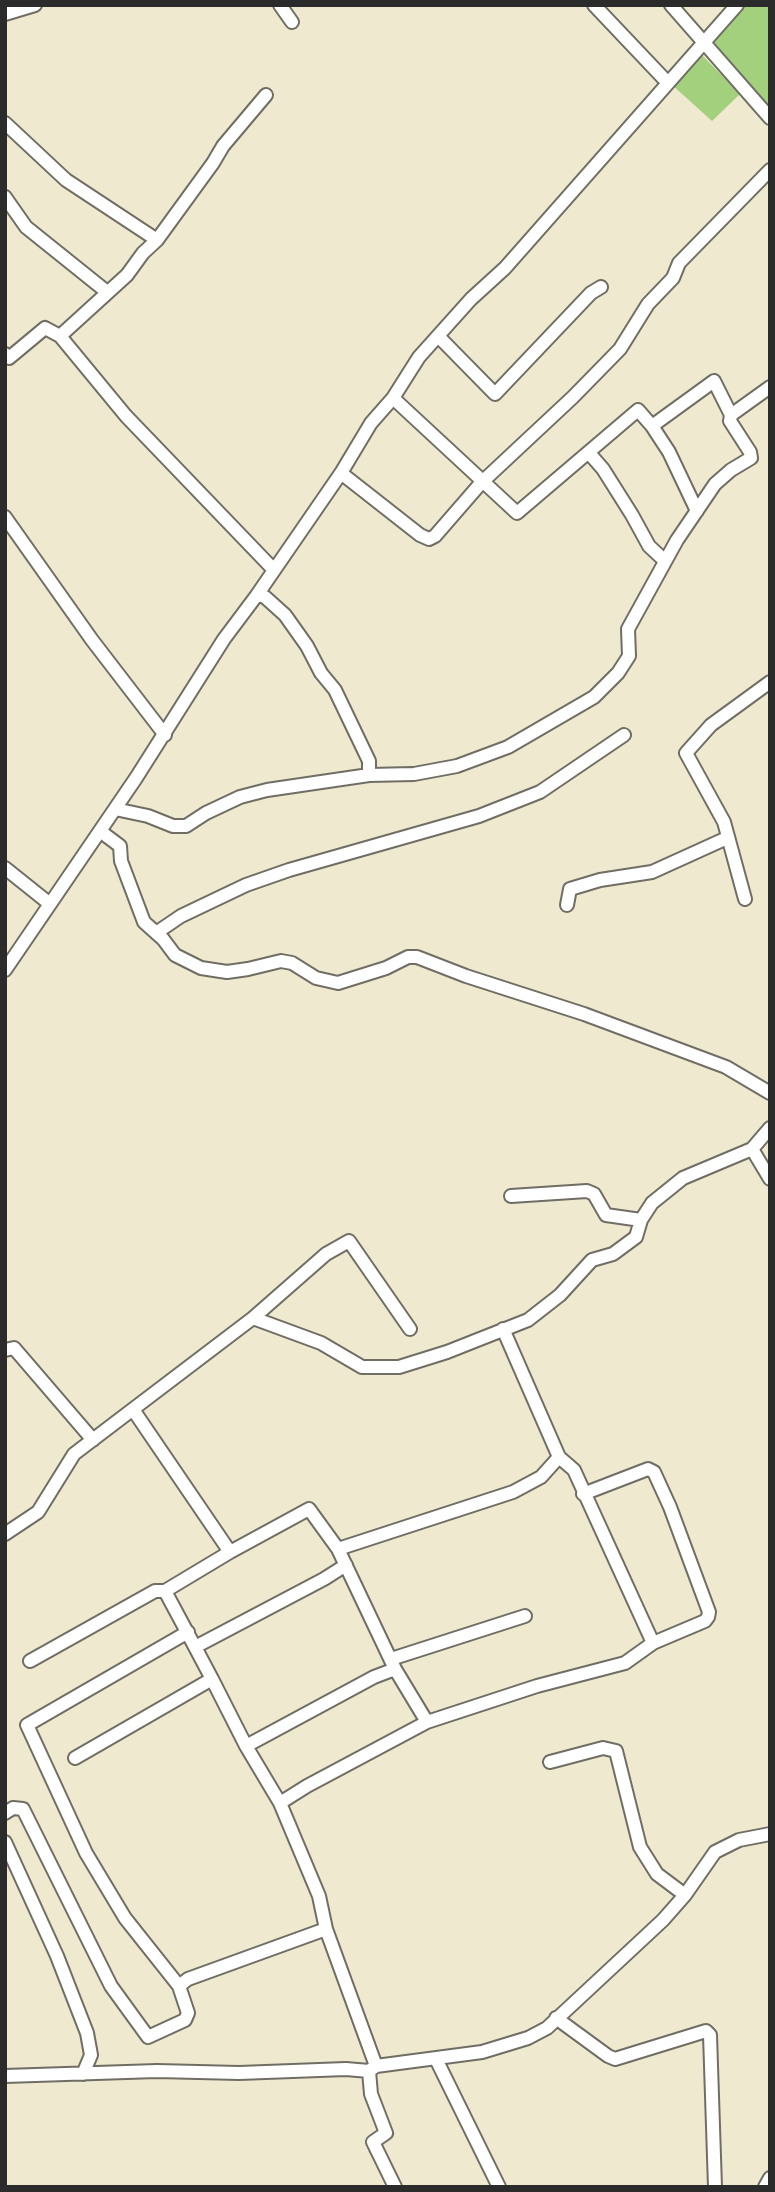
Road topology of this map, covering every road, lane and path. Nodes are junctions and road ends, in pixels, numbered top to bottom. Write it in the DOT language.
graph roads {
  1 [pos="35,5"];
  2 [pos="280,5"];
  3 [pos="594,5"];
  4 [pos="671,5"];
  5 [pos="737,5"];
  6 [pos="5,14"];
  7 [pos="292,22"];
  8 [pos="703,45"];
  9 [pos="667,82"];
  10 [pos="266,94"];
  11 [pos="770,118"];
  12 [pos="5,123"];
  13 [pos="770,170"];
  14 [pos="5,197"];
  15 [pos="157,240"];
  16 [pos="601,287"];
  17 [pos="107,292"];
  18 [pos="60,335"];
  19 [pos="438,336"];
  20 [pos="5,354"];
  21 [pos="770,387"];
  22 [pos="393,398"];
  23 [pos="731,415"];
  24 [pos="652,426"];
  25 [pos="589,453"];
  26 [pos="341,473"];
  27 [pos="481,483"];
  28 [pos="697,511"];
  29 [pos="5,517"];
  30 [pos="665,561"];
  31 [pos="274,570"];
  32 [pos="257,595"];
  33 [pos="770,682"];
  34 [pos="165,735"];
  35 [pos="624,735"];
  36 [pos="369,775"];
  37 [pos="115,809"];
  38 [pos="100,831"];
  39 [pos="727,838"];
  40 [pos="5,868"];
  41 [pos="745,899"];
  42 [pos="50,904"];
  43 [pos="567,905"];
  44 [pos="156,933"];
  45 [pos="5,970"];
  46 [pos="770,1093"];
  47 [pos="770,1128"];
  48 [pos="752,1149"];
  49 [pos="770,1179"];
  50 [pos="510,1196"];
  51 [pos="641,1220"];
  52 [pos="253,1318"];
  53 [pos="410,1329"];
  54 [pos="503,1329"];
  55 [pos="5,1350"];
  56 [pos="134,1410"];
  57 [pos="93,1440"];
  58 [pos="559,1457"];
  59 [pos="583,1494"];
  60 [pos="5,1534"];
  61 [pos="338,1549"];
  62 [pos="230,1552"];
  63 [pos="346,1565"];
  64 [pos="165,1591"];
  65 [pos="525,1616"];
  66 [pos="188,1632"];
  67 [pos="653,1643"];
  68 [pos="195,1647"];
  69 [pos="30,1661"];
  70 [pos="393,1664"];
  71 [pos="212,1679"];
  72 [pos="427,1722"];
  73 [pos="246,1746"];
  74 [pos="75,1759"];
  75 [pos="550,1762"];
  76 [pos="280,1804"];
  77 [pos="5,1813"];
  78 [pos="770,1834"];
  79 [pos="5,1842"];
  80 [pos="685,1895"];
  81 [pos="326,1928"];
  82 [pos="179,1986"];
  83 [pos="556,2018"];
  84 [pos="436,2059"];
  85 [pos="372,2069"];
  86 [pos="83,2074"];
  87 [pos="5,2076"];
  88 [pos="770,2178"];
  89 [pos="396,2187"];
  90 [pos="499,2187"];
  91 [pos="715,2187"];
  92 [pos="765,2187"];
  1 -- 6 [label="street"];
  2 -- 7 [label="street"];
  3 -- 9 [label="street"];
  4 -- 8 [label="street"];
  5 -- 8 [label="street"];
  8 -- 9 [label="street"];
  8 -- 11 [label="street"];
  9 -- 19 [label="street"];
  10 -- 15 [label="street"];
  12 -- 15 [label="street"];
  13 -- 27 [label="street"];
  14 -- 17 [label="street"];
  15 -- 17 [label="street"];
  16 -- 19 [label="street"];
  17 -- 18 [label="street"];
  18 -- 20 [label="street"];
  18 -- 31 [label="street"];
  19 -- 22 [label="street"];
  21 -- 23 [label="street"];
  22 -- 26 [label="street"];
  22 -- 27 [label="street"];
  23 -- 24 [label="street"];
  23 -- 28 [label="street"];
  24 -- 25 [label="street"];
  24 -- 28 [label="street"];
  25 -- 27 [label="street"];
  25 -- 30 [label="street"];
  26 -- 27 [label="street"];
  26 -- 31 [label="street"];
  28 -- 30 [label="street"];
  29 -- 34 [label="street"];
  30 -- 36 [label="street"];
  31 -- 32 [label="street"];
  32 -- 34 [label="street"];
  32 -- 36 [label="street"];
  33 -- 39 [label="street"];
  34 -- 37 [label="street"];
  35 -- 44 [label="street"];
  36 -- 37 [label="street"];
  37 -- 38 [label="street"];
  38 -- 42 [label="street"];
  38 -- 44 [label="street"];
  39 -- 41 [label="street"];
  39 -- 43 [label="street"];
  40 -- 42 [label="street"];
  42 -- 45 [label="street"];
  44 -- 46 [label="street"];
  47 -- 48 [label="street"];
  48 -- 49 [label="street"];
  48 -- 51 [label="street"];
  50 -- 51 [label="street"];
  51 -- 54 [label="street"];
  52 -- 53 [label="street"];
  52 -- 54 [label="street"];
  52 -- 56 [label="street"];
  54 -- 58 [label="street"];
  55 -- 57 [label="street"];
  56 -- 57 [label="street"];
  56 -- 62 [label="street"];
  57 -- 60 [label="street"];
  58 -- 59 [label="street"];
  58 -- 61 [label="street"];
  59 -- 67 [label="street"];
  59 -- 67 [label="street"];
  61 -- 62 [label="street"];
  61 -- 63 [label="street"];
  62 -- 64 [label="street"];
  63 -- 68 [label="street"];
  63 -- 70 [label="street"];
  64 -- 66 [label="street"];
  64 -- 69 [label="street"];
  65 -- 70 [label="street"];
  66 -- 68 [label="street"];
  66 -- 82 [label="street"];
  67 -- 72 [label="street"];
  68 -- 71 [label="street"];
  70 -- 72 [label="street"];
  70 -- 73 [label="street"];
  71 -- 73 [label="street"];
  71 -- 74 [label="street"];
  72 -- 76 [label="street"];
  73 -- 76 [label="street"];
  75 -- 80 [label="street"];
  76 -- 81 [label="street"];
  77 -- 82 [label="street"];
  78 -- 80 [label="street"];
  79 -- 86 [label="street"];
  80 -- 83 [label="street"];
  81 -- 82 [label="street"];
  81 -- 85 [label="street"];
  83 -- 84 [label="street"];
  83 -- 91 [label="street"];
  84 -- 85 [label="street"];
  84 -- 90 [label="street"];
  85 -- 86 [label="street"];
  85 -- 89 [label="street"];
  86 -- 87 [label="street"];
  88 -- 92 [label="street"];
}
